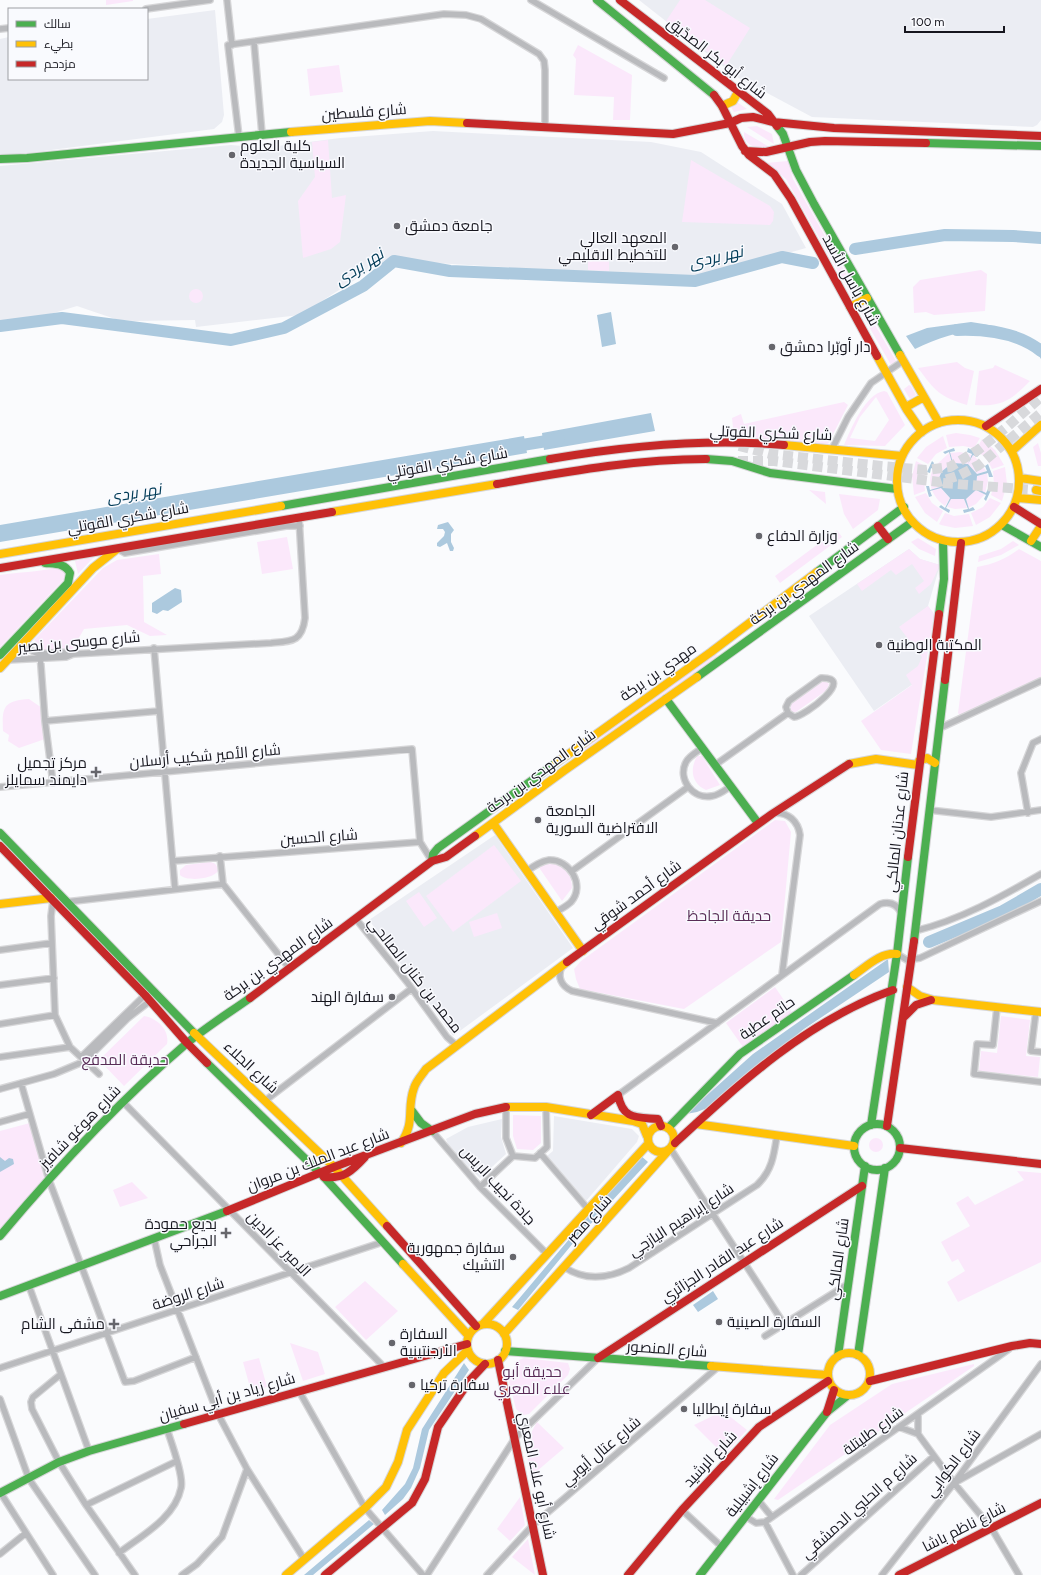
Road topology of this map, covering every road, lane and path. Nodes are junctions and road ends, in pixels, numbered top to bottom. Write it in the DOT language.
graph roads {
  1 [pos="210,0"];
  2 [pos="227,0"];
  3 [pos="531,0"];
  4 [pos="597,0"];
  5 [pos="620,0"];
  6 [pos="148,9"];
  7 [pos="254,42"];
  8 [pos="230,45"];
  9 [pos="664,78"];
  10 [pos="738,92"];
  11 [pos="722,106"];
  12 [pos="774,122"];
  13 [pos="730,123"];
  14 [pos="545,126"];
  15 [pos="262,134"];
  16 [pos="1041,136"];
  17 [pos="238,137"];
  18 [pos="736,138"];
  19 [pos="1041,146"];
  20 [pos="787,147"];
  21 [pos="745,151"];
  22 [pos="0,159"];
  23 [pos="868,298"];
  24 [pos="850,307"];
  25 [pos="903,361"];
  26 [pos="886,372"];
  27 [pos="1041,389"];
  28 [pos="924,397"];
  29 [pos="906,407"];
  30 [pos="939,423"];
  31 [pos="1041,425"];
  32 [pos="986,426"];
  33 [pos="922,432"];
  34 [pos="832,449"];
  35 [pos="1012,451"];
  36 [pos="902,456"];
  37 [pos="1020,478"];
  38 [pos="1041,481"];
  39 [pos="897,489"];
  40 [pos="1018,498"];
  41 [pos="1041,500"];
  42 [pos="904,507"];
  43 [pos="1014,507"];
  44 [pos="299,522"];
  45 [pos="912,522"];
  46 [pos="1002,525"];
  47 [pos="1041,525"];
  48 [pos="878,526"];
  49 [pos="888,539"];
  50 [pos="943,541"];
  51 [pos="1031,542"];
  52 [pos="961,543"];
  53 [pos="1041,547"];
  54 [pos="118,549"];
  55 [pos="0,554"];
  56 [pos="38,562"];
  57 [pos="0,568"];
  58 [pos="25,641"];
  59 [pos="154,648"];
  60 [pos="40,656"];
  61 [pos="3,658"];
  62 [pos="0,668"];
  63 [pos="1041,681"];
  64 [pos="666,699"];
  65 [pos="159,711"];
  66 [pos="788,713"];
  67 [pos="45,721"];
  68 [pos="940,728"];
  69 [pos="1041,739"];
  70 [pos="702,748"];
  71 [pos="559,760"];
  72 [pos="935,763"];
  73 [pos="715,765"];
  74 [pos="918,765"];
  75 [pos="548,767"];
  76 [pos="565,770"];
  77 [pos="165,772"];
  78 [pos="934,772"];
  79 [pos="554,778"];
  80 [pos="53,783"];
  81 [pos="731,786"];
  82 [pos="0,787"];
  83 [pos="688,787"];
  84 [pos="928,810"];
  85 [pos="1041,810"];
  86 [pos="1028,813"];
  87 [pos="772,814"];
  88 [pos="493,823"];
  89 [pos="758,823"];
  90 [pos="0,834"];
  91 [pos="420,842"];
  92 [pos="0,846"];
  93 [pos="220,856"];
  94 [pos="173,861"];
  95 [pos="432,861"];
  96 [pos="527,871"];
  97 [pos="572,871"];
  98 [pos="1041,874"];
  99 [pos="224,884"];
  100 [pos="176,890"];
  101 [pos="52,899"];
  102 [pos="1041,901"];
  103 [pos="66,902"];
  104 [pos="0,904"];
  105 [pos="556,912"];
  106 [pos="902,914"];
  107 [pos="356,919"];
  108 [pos="915,931"];
  109 [pos="52,943"];
  110 [pos="0,950"];
  111 [pos="583,951"];
  112 [pos="897,954"];
  113 [pos="911,960"];
  114 [pos="562,966"];
  115 [pos="290,969"];
  116 [pos="782,976"];
  117 [pos="54,978"];
  118 [pos="0,986"];
  119 [pos="907,987"];
  120 [pos="412,989"];
  121 [pos="893,990"];
  122 [pos="147,998"];
  123 [pos="934,1000"];
  124 [pos="997,1006"];
  125 [pos="1038,1011"];
  126 [pos="55,1016"];
  127 [pos="904,1017"];
  128 [pos="717,1023"];
  129 [pos="0,1024"];
  130 [pos="197,1036"];
  131 [pos="187,1043"];
  132 [pos="456,1045"];
  133 [pos="70,1046"];
  134 [pos="1041,1052"];
  135 [pos="0,1057"];
  136 [pos="83,1059"];
  137 [pos="99,1074"];
  138 [pos="1041,1082"];
  139 [pos="21,1083"];
  140 [pos="0,1089"];
  141 [pos="618,1095"];
  142 [pos="266,1100"];
  143 [pos="123,1102"];
  144 [pos="506,1107"];
  145 [pos="546,1107"];
  146 [pos="412,1112"];
  147 [pos="29,1114"];
  148 [pos="591,1115"];
  149 [pos="0,1122"];
  150 [pos="696,1124"];
  151 [pos="871,1125"];
  152 [pos="887,1126"];
  153 [pos="665,1127"];
  154 [pos="432,1132"];
  155 [pos="777,1135"];
  156 [pos="648,1140"];
  157 [pos="400,1143"];
  158 [pos="854,1146"];
  159 [pos="670,1148"];
  160 [pos="900,1148"];
  161 [pos="540,1153"];
  162 [pos="513,1156"];
  163 [pos="365,1157"];
  164 [pos="1041,1164"];
  165 [pos="865,1166"];
  166 [pos="334,1167"];
  167 [pos="885,1168"];
  168 [pos="322,1175"];
  169 [pos="344,1177"];
  170 [pos="48,1180"];
  171 [pos="862,1186"];
  172 [pos="480,1187"];
  173 [pos="588,1209"];
  174 [pos="229,1210"];
  175 [pos="713,1213"];
  176 [pos="0,1236"];
  177 [pos="154,1238"];
  178 [pos="383,1242"];
  179 [pos="548,1254"];
  180 [pos="744,1262"];
  181 [pos="81,1265"];
  182 [pos="564,1267"];
  183 [pos="290,1273"];
  184 [pos="848,1284"];
  185 [pos="29,1286"];
  186 [pos="0,1296"];
  187 [pos="177,1309"];
  188 [pos="784,1324"];
  189 [pos="480,1325"];
  190 [pos="107,1334"];
  191 [pos="504,1334"];
  192 [pos="765,1336"];
  193 [pos="467,1343"];
  194 [pos="1041,1344"];
  195 [pos="1012,1346"];
  196 [pos="53,1350"];
  197 [pos="505,1351"];
  198 [pos="858,1355"];
  199 [pos="838,1356"];
  200 [pos="196,1357"];
  201 [pos="598,1358"];
  202 [pos="498,1360"];
  203 [pos="484,1364"];
  204 [pos="1041,1364"];
  205 [pos="384,1367"];
  206 [pos="718,1367"];
  207 [pos="0,1368"];
  208 [pos="61,1374"];
  209 [pos="828,1378"];
  210 [pos="870,1381"];
  211 [pos="834,1390"];
  212 [pos="299,1391"];
  213 [pos="847,1396"];
  214 [pos="0,1398"];
  215 [pos="827,1412"];
  216 [pos="218,1414"];
  217 [pos="918,1414"];
  218 [pos="899,1427"];
  219 [pos="167,1429"];
  220 [pos="918,1434"];
  221 [pos="1041,1434"];
  222 [pos="515,1438"];
  223 [pos="90,1451"];
  224 [pos="934,1456"];
  225 [pos="177,1461"];
  226 [pos="60,1462"];
  227 [pos="247,1469"];
  228 [pos="29,1479"];
  229 [pos="954,1483"];
  230 [pos="0,1492"];
  231 [pos="758,1500"];
  232 [pos="1041,1503"];
  233 [pos="86,1505"];
  234 [pos="365,1508"];
  235 [pos="682,1510"];
  236 [pos="745,1516"];
  237 [pos="772,1517"];
  238 [pos="765,1522"];
  239 [pos="533,1526"];
  240 [pos="382,1529"];
  241 [pos="992,1529"];
  242 [pos="26,1533"];
  243 [pos="722,1547"];
  244 [pos="0,1554"];
  245 [pos="119,1554"];
  246 [pos="304,1559"];
  247 [pos="905,1574"];
  248 [pos="53,1575"];
  249 [pos="95,1575"];
  250 [pos="135,1575"];
  251 [pos="182,1575"];
  252 [pos="286,1575"];
  253 [pos="325,1575"];
  254 [pos="423,1575"];
  255 [pos="427,1575"];
  256 [pos="487,1575"];
  257 [pos="543,1575"];
  258 [pos="628,1575"];
  259 [pos="700,1575"];
  260 [pos="793,1575"];
  261 [pos="801,1575"];
  262 [pos="882,1575"];
  263 [pos="1019,1575"];
  1 -- 6 [label="street"];
  2 -- 8 [label="street"];
  3 -- 9 [label="street"];
  4 -- 11 [label="main road, شارع أبو بكر الصدّيق"];
  5 -- 10 [label="main road, شارع أبو بكر الصدّيق"];
  7 -- 8 [label="street"];
  7 -- 14 [label="street"];
  7 -- 15 [label="street"];
  8 -- 17 [label="street"];
  10 -- 11 [label="main road"];
  10 -- 12 [label="main road, شارع أبو بكر الصدّيق"];
  11 -- 13 [label="main road, شارع أبو بكر الصدّيق"];
  12 -- 13 [label="main road, شارع فلسطين"];
  12 -- 16 [label="main road, شارع فلسطين"];
  12 -- 20 [label="main road, شارع أبو بكر الصدّيق"];
  13 -- 14 [label="main road, شارع فلسطين"];
  13 -- 18 [label="main road, شارع أبو بكر الصدّيق"];
  14 -- 15 [label="main road, شارع فلسطين"];
  15 -- 17 [label="main road, شارع فلسطين"];
  17 -- 22 [label="main road, شارع فلسطين"];
  18 -- 21 [label="main road, شارع باسل الأسد"];
  19 -- 20 [label="main road"];
  20 -- 21 [label="main road"];
  20 -- 23 [label="main road, شارع باسل الأسد"];
  21 -- 24 [label="main road, شارع باسل الأسد"];
  23 -- 24 [label="main road"];
  23 -- 25 [label="main road, شارع باسل الأسد"];
  24 -- 26 [label="main road, شارع باسل الأسد"];
  25 -- 26 [label="street"];
  25 -- 28 [label="main road, شارع باسل الأسد"];
  26 -- 29 [label="main road, شارع باسل الأسد"];
  26 -- 34 [label="street"];
  27 -- 32 [label="main road"];
  28 -- 29 [label="main road"];
  28 -- 30 [label="main road, شارع باسل الأسد"];
  29 -- 33 [label="main road, شارع باسل الأسد"];
  30 -- 32 [label="main road"];
  30 -- 33 [label="main road"];
  31 -- 35 [label="main road"];
  32 -- 35 [label="main road"];
  33 -- 36 [label="main road"];
  34 -- 36 [label="main road, شارع شكري القوتلي"];
  34 -- 55 [label="main road, شارع شكري القوتلي"];
  35 -- 37 [label="main road"];
  36 -- 39 [label="main road"];
  37 -- 38 [label="main road"];
  37 -- 40 [label="main road"];
  39 -- 42 [label="main road"];
  39 -- 44 [label="main road, شارع شكري القوتلي"];
  40 -- 41 [label="main road"];
  40 -- 43 [label="main road"];
  42 -- 45 [label="main road"];
  42 -- 48 [label="main road, مهدي بن بركة"];
  43 -- 46 [label="main road"];
  43 -- 47 [label="main road"];
  44 -- 54 [label="main road, شارع شكري القوتلي"];
  44 -- 59 [label="street, شارع موسى بن نصير"];
  45 -- 49 [label="main road, شارع المهدي بن بركة"];
  45 -- 50 [label="main road"];
  46 -- 51 [label="main road"];
  46 -- 52 [label="main road"];
  47 -- 51 [label="main road"];
  48 -- 49 [label="main road"];
  48 -- 71 [label="main road, مهدي بن بركة"];
  49 -- 64 [label="main road, شارع المهدي بن بركة"];
  50 -- 52 [label="main road"];
  50 -- 74 [label="main road, شارع عدنان المالكي"];
  51 -- 53 [label="main road"];
  52 -- 68 [label="main road, شارع عدنان المالكي"];
  54 -- 56 [label="main road, شارع شكري القوتلي"];
  54 -- 58 [label="main road"];
  56 -- 57 [label="main road, شارع شكري القوتلي"];
  56 -- 61 [label="main road"];
  58 -- 60 [label="street"];
  58 -- 61 [label="main road"];
  59 -- 60 [label="street, شارع موسى بن نصير"];
  59 -- 65 [label="street"];
  60 -- 61 [label="street, شارع موسى بن نصير"];
  60 -- 67 [label="street"];
  61 -- 62 [label="main road"];
  63 -- 68 [label="street"];
  64 -- 70 [label="main road"];
  64 -- 76 [label="main road, شارع المهدي بن بركة"];
  65 -- 67 [label="street"];
  65 -- 77 [label="street"];
  66 -- 66 [label="street"];
  66 -- 73 [label="street"];
  67 -- 80 [label="street"];
  68 -- 72 [label="main road, شارع عدنان المالكي"];
  69 -- 86 [label="street"];
  70 -- 73 [label="main road"];
  70 -- 83 [label="street"];
  71 -- 75 [label="main road, مهدي بن بركة"];
  71 -- 76 [label="main road"];
  72 -- 74 [label="main road"];
  72 -- 78 [label="main road, شارع عدنان المالكي"];
  73 -- 81 [label="main road"];
  74 -- 78 [label="main road"];
  74 -- 87 [label="main road, شارع أحمد شوقي"];
  74 -- 106 [label="main road, شارع عدنان المالكي"];
  75 -- 79 [label="main road"];
  75 -- 95 [label="main road, مهدي بن بركة"];
  76 -- 79 [label="main road, شارع المهدي بن بركة"];
  77 -- 80 [label="street, شارع الأمير شكيب أرسلان"];
  77 -- 91 [label="street, شارع الأمير شكيب أرسلان"];
  77 -- 94 [label="street"];
  78 -- 84 [label="main road, شارع عدنان المالكي"];
  79 -- 88 [label="main road, شارع المهدي بن بركة"];
  80 -- 82 [label="street, شارع الأمير شكيب أرسلان"];
  81 -- 83 [label="street"];
  81 -- 89 [label="main road"];
  83 -- 97 [label="street"];
  84 -- 86 [label="street"];
  84 -- 108 [label="main road, شارع عدنان المالكي"];
  85 -- 86 [label="street"];
  87 -- 89 [label="main road, شارع أحمد شوقي"];
  87 -- 116 [label="street"];
  88 -- 95 [label="main road, شارع المهدي بن بركة"];
  88 -- 96 [label="main road"];
  89 -- 111 [label="main road, شارع أحمد شوقي"];
  90 -- 103 [label="main road, شارع الجلاء"];
  91 -- 93 [label="street, شارع الحسين"];
  91 -- 95 [label="street"];
  92 -- 101 [label="main road, شارع الجلاء"];
  93 -- 94 [label="street, شارع الحسين"];
  93 -- 99 [label="street"];
  94 -- 100 [label="street"];
  95 -- 107 [label="main road, شارع المهدي بن بركة"];
  96 -- 97 [label="street"];
  96 -- 105 [label="main road"];
  97 -- 105 [label="street"];
  98 -- 108 [label="street"];
  99 -- 100 [label="street"];
  99 -- 115 [label="street"];
  100 -- 103 [label="street"];
  101 -- 104 [label="main road"];
  101 -- 109 [label="street"];
  101 -- 122 [label="main road, شارع الجلاء"];
  102 -- 113 [label="street"];
  103 -- 130 [label="main road, شارع الجلاء"];
  105 -- 111 [label="main road"];
  106 -- 112 [label="main road, شارع عدنان المالكي"];
  106 -- 116 [label="street"];
  107 -- 115 [label="main road, شارع المهدي بن بركة"];
  107 -- 120 [label="street, محمد بن كنان الصالحي"];
  108 -- 113 [label="main road, شارع عدنان المالكي"];
  109 -- 110 [label="street"];
  109 -- 117 [label="street"];
  111 -- 114 [label="main road, شارع أحمد شوقي"];
  112 -- 113 [label="street"];
  112 -- 121 [label="main road, شارع عدنان المالكي"];
  112 -- 153 [label="main road, حاتم عطية"];
  113 -- 119 [label="main road, شارع عدنان المالكي"];
  114 -- 128 [label="street"];
  114 -- 132 [label="main road, شارع أحمد شوقي"];
  115 -- 130 [label="main road, شارع المهدي بن بركة"];
  116 -- 128 [label="street"];
  117 -- 118 [label="street"];
  117 -- 126 [label="street"];
  119 -- 123 [label="main road"];
  119 -- 127 [label="main road, شارع عدنان المالكي"];
  120 -- 132 [label="street, محمد بن كنان الصالحي"];
  120 -- 142 [label="street"];
  121 -- 150 [label="main road"];
  121 -- 151 [label="main road, شارع عدنان المالكي"];
  122 -- 131 [label="main road, شارع الجلاء"];
  122 -- 136 [label="street"];
  123 -- 124 [label="main road"];
  123 -- 127 [label="main road"];
  124 -- 125 [label="main road"];
  124 -- 138 [label="street"];
  125 -- 134 [label="street"];
  126 -- 129 [label="street"];
  126 -- 133 [label="street"];
  127 -- 152 [label="main road, شارع عدنان المالكي"];
  128 -- 141 [label="street"];
  130 -- 131 [label="main road, شارع المهدي بن بركة"];
  130 -- 142 [label="main road, شارع الجلاء"];
  131 -- 143 [label="main road, شارع هوغو شافيز"];
  131 -- 168 [label="main road, شارع الجلاء"];
  132 -- 146 [label="main road, شارع أحمد شوقي"];
  133 -- 135 [label="street"];
  133 -- 136 [label="street"];
  136 -- 137 [label="street"];
  136 -- 139 [label="street"];
  139 -- 140 [label="street"];
  139 -- 147 [label="street"];
  141 -- 148 [label="main road"];
  141 -- 153 [label="main road"];
  142 -- 166 [label="main road, شارع الجلاء"];
  143 -- 170 [label="main road, شارع هوغو شافيز"];
  143 -- 174 [label="street, الامير عز الدين"];
  144 -- 145 [label="main road, شارع عبد الملك بن مروان"];
  144 -- 154 [label="main road, شارع عبد الملك بن مروان"];
  144 -- 162 [label="street"];
  145 -- 148 [label="main road, شارع عبد الملك بن مروان"];
  145 -- 161 [label="street"];
  146 -- 154 [label="main road"];
  146 -- 157 [label="main road, شارع أحمد شوقي"];
  147 -- 149 [label="street"];
  147 -- 170 [label="street"];
  148 -- 156 [label="main road, شارع عبد الملك بن مروان"];
  150 -- 155 [label="main road"];
  150 -- 159 [label="main road, شارع مصر"];
  151 -- 152 [label="main road"];
  151 -- 158 [label="main road"];
  152 -- 160 [label="main road"];
  153 -- 156 [label="main road"];
  153 -- 159 [label="main road"];
  154 -- 157 [label="main road, شارع عبد الملك بن مروان"];
  154 -- 172 [label="street, جادة نجيب الريس"];
  155 -- 158 [label="main road"];
  155 -- 175 [label="street, شارع إبراهيم اليازجي"];
  156 -- 159 [label="main road"];
  156 -- 173 [label="main road, شارع مصر"];
  157 -- 163 [label="main road, شارع عبد الملك بن مروان"];
  158 -- 165 [label="main road"];
  159 -- 175 [label="street"];
  159 -- 182 [label="main road, شارع مصر"];
  160 -- 164 [label="main road"];
  160 -- 167 [label="main road"];
  161 -- 162 [label="street"];
  161 -- 173 [label="street"];
  162 -- 172 [label="street"];
  163 -- 166 [label="main road, شارع عبد الملك بن مروان"];
  163 -- 169 [label="main road"];
  165 -- 167 [label="main road"];
  165 -- 171 [label="main road, شارع المالكي"];
  166 -- 168 [label="main road, شارع عبد الملك بن مروان"];
  166 -- 169 [label="main road, شارع الجلاء"];
  167 -- 198 [label="main road"];
  168 -- 169 [label="main road"];
  168 -- 174 [label="main road, شارع عبد الملك بن مروان"];
  168 -- 178 [label="main road, شارع الجلاء"];
  169 -- 189 [label="main road, شارع الجلاء"];
  170 -- 176 [label="main road, شارع هوغو شافيز"];
  170 -- 181 [label="street"];
  171 -- 180 [label="main road, شارع عبد القادر الجزائري"];
  171 -- 184 [label="main road, شارع المالكي"];
  172 -- 179 [label="street, جادة نجيب الريس"];
  173 -- 179 [label="main road, شارع مصر"];
  174 -- 177 [label="main road, شارع عبد الملك بن مروان"];
  174 -- 183 [label="street, الامير عز الدين"];
  175 -- 180 [label="street"];
  175 -- 182 [label="street, شارع إبراهيم اليازجي"];
  177 -- 181 [label="main road, شارع عبد الملك بن مروان"];
  177 -- 187 [label="street"];
  178 -- 183 [label="street, شارع الروضة"];
  178 -- 193 [label="main road, شارع الجلاء"];
  179 -- 189 [label="main road, شارع مصر"];
  180 -- 188 [label="street"];
  180 -- 201 [label="main road, شارع عبد القادر الجزائري"];
  181 -- 185 [label="main road, شارع عبد الملك بن مروان"];
  181 -- 190 [label="street"];
  182 -- 191 [label="main road, شارع مصر"];
  183 -- 187 [label="street, شارع الروضة"];
  183 -- 205 [label="street, الامير عز الدين"];
  184 -- 188 [label="street"];
  184 -- 199 [label="main road, شارع المالكي"];
  185 -- 186 [label="main road, شارع عبد الملك بن مروان"];
  185 -- 196 [label="street"];
  187 -- 190 [label="street, شارع الروضة"];
  187 -- 200 [label="street"];
  188 -- 192 [label="street"];
  189 -- 191 [label="main road"];
  189 -- 193 [label="main road"];
  190 -- 196 [label="street, شارع الروضة"];
  190 -- 200 [label="street"];
  191 -- 197 [label="main road"];
  193 -- 203 [label="main road"];
  193 -- 205 [label="main road, شارع زياد بن أبي سفيان"];
  193 -- 234 [label="main road"];
  194 -- 195 [label="main road"];
  195 -- 210 [label="main road"];
  195 -- 217 [label="street, شارع طليتلة"];
  196 -- 207 [label="street, شارع الروضة"];
  196 -- 208 [label="street"];
  197 -- 201 [label="main road, شارع المنصور"];
  197 -- 202 [label="main road"];
  198 -- 199 [label="main road"];
  198 -- 210 [label="main road"];
  199 -- 209 [label="main road"];
  200 -- 216 [label="street"];
  201 -- 206 [label="main road, شارع المنصور"];
  201 -- 222 [label="street"];
  202 -- 203 [label="main road"];
  202 -- 222 [label="main road, شارع أبو علاء المعري"];
  203 -- 240 [label="main road"];
  204 -- 229 [label="street, شارع الكوابي"];
  205 -- 212 [label="main road, شارع زياد بن أبي سفيان"];
  206 -- 209 [label="main road, شارع المنصور"];
  206 -- 239 [label="street, شارع عتال أيوبي"];
  208 -- 223 [label="street"];
  208 -- 226 [label="street"];
  209 -- 211 [label="main road"];
  209 -- 235 [label="main road, شارع الرشيد"];
  210 -- 213 [label="main road"];
  211 -- 213 [label="main road"];
  211 -- 215 [label="main road"];
  212 -- 216 [label="main road, شارع زياد بن أبي سفيان"];
  212 -- 234 [label="street"];
  213 -- 215 [label="main road"];
  214 -- 228 [label="street"];
  215 -- 231 [label="main road, شارع إشبيلية"];
  216 -- 219 [label="main road, شارع زياد بن أبي سفيان"];
  216 -- 227 [label="street"];
  217 -- 218 [label="street, شارع طليتلة"];
  217 -- 220 [label="street"];
  218 -- 220 [label="street"];
  218 -- 237 [label="street, شارع طليتلة"];
  219 -- 223 [label="main road, شارع زياد بن أبي سفيان"];
  219 -- 225 [label="street"];
  220 -- 224 [label="street"];
  221 -- 229 [label="street"];
  222 -- 239 [label="main road, شارع أبو علاء المعري"];
  222 -- 255 [label="street"];
  223 -- 226 [label="main road, شارع زياد بن أبي سفيان"];
  224 -- 229 [label="street"];
  224 -- 261 [label="street, شارع م الحلبي الدمشقي"];
  225 -- 233 [label="street"];
  225 -- 245 [label="street"];
  226 -- 228 [label="main road, شارع زياد بن أبي سفيان"];
  226 -- 233 [label="street"];
  227 -- 246 [label="street"];
  227 -- 251 [label="street"];
  228 -- 230 [label="main road, شارع زياد بن أبي سفيان"];
  228 -- 249 [label="street"];
  229 -- 241 [label="street"];
  229 -- 262 [label="street, شارع الكوابي"];
  230 -- 242 [label="street"];
  231 -- 236 [label="main road, شارع إشبيلية"];
  231 -- 237 [label="street"];
  232 -- 241 [label="main road, شارع ناظم باشا"];
  233 -- 245 [label="street"];
  234 -- 240 [label="street"];
  234 -- 246 [label="main road"];
  235 -- 243 [label="street"];
  235 -- 258 [label="main road, شارع الرشيد"];
  236 -- 238 [label="street"];
  236 -- 243 [label="main road, شارع إشبيلية"];
  237 -- 238 [label="street, شارع طليتلة"];
  238 -- 260 [label="street"];
  239 -- 256 [label="street, شارع عتال أيوبي"];
  239 -- 257 [label="main road, شارع أبو علاء المعري"];
  240 -- 253 [label="main road"];
  240 -- 254 [label="street"];
  241 -- 247 [label="main road, شارع ناظم باشا"];
  241 -- 263 [label="street"];
  242 -- 244 [label="street"];
  242 -- 248 [label="street"];
  243 -- 259 [label="main road, شارع إشبيلية"];
  245 -- 250 [label="street"];
  246 -- 252 [label="main road"];
}
